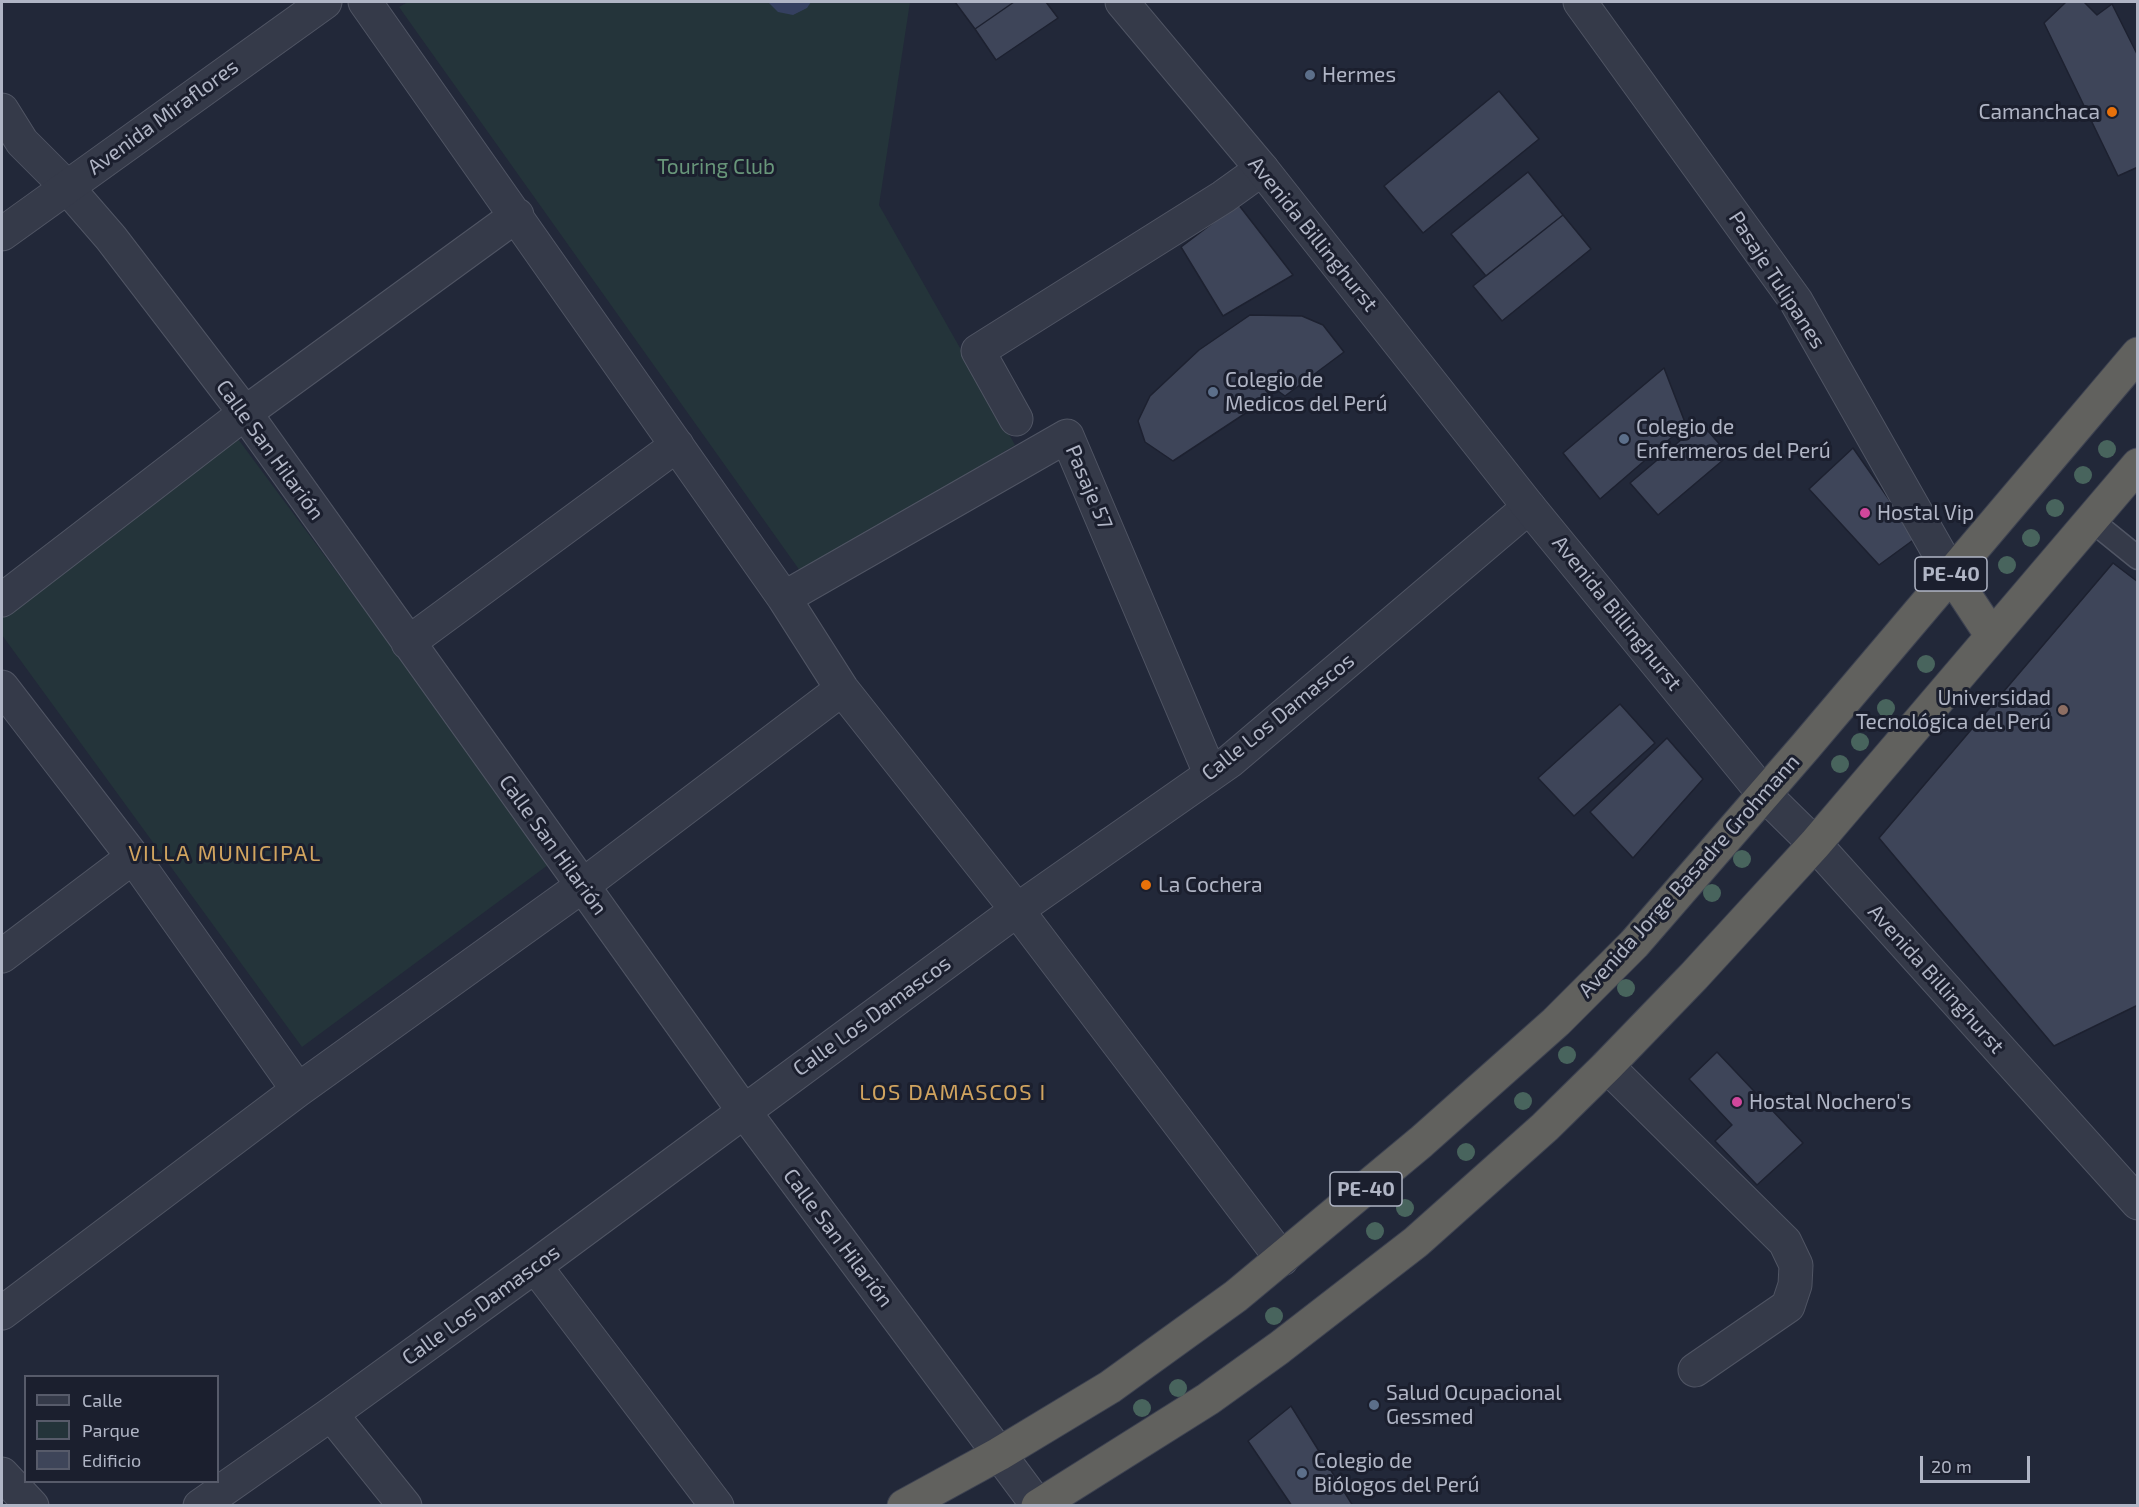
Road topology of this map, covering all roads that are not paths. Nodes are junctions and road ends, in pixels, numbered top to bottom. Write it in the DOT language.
graph roads {
  1 [pos="325,2"];
  2 [pos="365,2"];
  3 [pos="1580,2"];
  4 [pos="1131,5"];
  5 [pos="2,110"];
  6 [pos="1262,169"];
  7 [pos="66,186"];
  8 [pos="517,215"];
  9 [pos="2,234"];
  10 [pos="2138,354"];
  11 [pos="245,413"];
  12 [pos="1016,419"];
  13 [pos="677,446"];
  14 [pos="2138,465"];
  15 [pos="1529,507"];
  16 [pos="2091,520"];
  17 [pos="2138,558"];
  18 [pos="1951,574"];
  19 [pos="784,598"];
  20 [pos="2,600"];
  21 [pos="1992,636"];
  22 [pos="408,643"];
  23 [pos="2,687"];
  24 [pos="842,689"];
  25 [pos="1210,773"];
  26 [pos="1764,794"];
  27 [pos="1815,844"];
  28 [pos="133,857"];
  29 [pos="582,886"];
  30 [pos="1017,910"];
  31 [pos="2,956"];
  32 [pos="1607,1066"];
  33 [pos="298,1090"];
  34 [pos="743,1110"];
  35 [pos="2138,1203"];
  36 [pos="1282,1259"];
  37 [pos="535,1266"];
  38 [pos="2,1313"];
  39 [pos="1695,1370"];
  40 [pos="331,1414"];
  41 [pos="999,1455"];
  42 [pos="2,1474"];
  43 [pos="32,1506"];
  44 [pos="200,1506"];
  45 [pos="405,1506"];
  46 [pos="717,1506"];
  47 [pos="904,1506"];
  48 [pos="1038,1506"];
  1 -- 7 [label="street, Avenida Miraflores"];
  2 -- 8 [label="street"];
  3 -- 18 [label="street, Pasaje Tulipanes"];
  4 -- 6 [label="street, Avenida Billinghurst"];
  5 -- 7 [label="street, Calle San Hilarión"];
  6 -- 12 [label="street"];
  6 -- 15 [label="street, Avenida Billinghurst"];
  7 -- 9 [label="street, Avenida Miraflores"];
  7 -- 11 [label="street, Calle San Hilarión"];
  8 -- 11 [label="street"];
  8 -- 13 [label="street"];
  10 -- 18 [label="highway, Avenida Jorge Basadre Grohmann / PE-40"];
  11 -- 20 [label="street"];
  11 -- 22 [label="street, Calle San Hilarión"];
  13 -- 19 [label="street"];
  13 -- 22 [label="street"];
  14 -- 16 [label="highway"];
  15 -- 25 [label="street, Calle Los Damascos"];
  15 -- 26 [label="street, Avenida Billinghurst"];
  16 -- 17 [label="lane"];
  16 -- 21 [label="highway"];
  18 -- 21 [label="highway"];
  18 -- 26 [label="highway, Avenida Jorge Basadre Grohmann / PE-40"];
  19 -- 24 [label="street"];
  19 -- 25 [label="street, Pasaje 57"];
  21 -- 27 [label="highway"];
  22 -- 29 [label="street, Calle San Hilarión"];
  23 -- 28 [label="street"];
  24 -- 29 [label="street"];
  24 -- 30 [label="street"];
  25 -- 30 [label="street, Calle Los Damascos"];
  26 -- 27 [label="street, Avenida Billinghurst"];
  26 -- 36 [label="highway, Avenida Jorge Basadre Grohmann / PE-40"];
  27 -- 32 [label="highway"];
  27 -- 35 [label="street, Avenida Billinghurst"];
  28 -- 31 [label="street"];
  28 -- 33 [label="street"];
  29 -- 33 [label="street"];
  29 -- 34 [label="street, Calle San Hilarión"];
  30 -- 34 [label="street, Calle Los Damascos"];
  30 -- 36 [label="street"];
  32 -- 39 [label="street"];
  32 -- 48 [label="highway"];
  33 -- 38 [label="street"];
  34 -- 37 [label="street, Calle Los Damascos"];
  34 -- 41 [label="street, Calle San Hilarión"];
  36 -- 41 [label="highway, Avenida Jorge Basadre Grohmann / PE-40"];
  37 -- 40 [label="street, Calle Los Damascos"];
  37 -- 46 [label="street"];
  40 -- 44 [label="street, Calle Los Damascos"];
  40 -- 45 [label="street"];
  41 -- 47 [label="highway, Avenida Jorge Basadre Grohmann / PE-40"];
  41 -- 48 [label="street, Calle San Hilarión"];
  42 -- 43 [label="street"];
}
